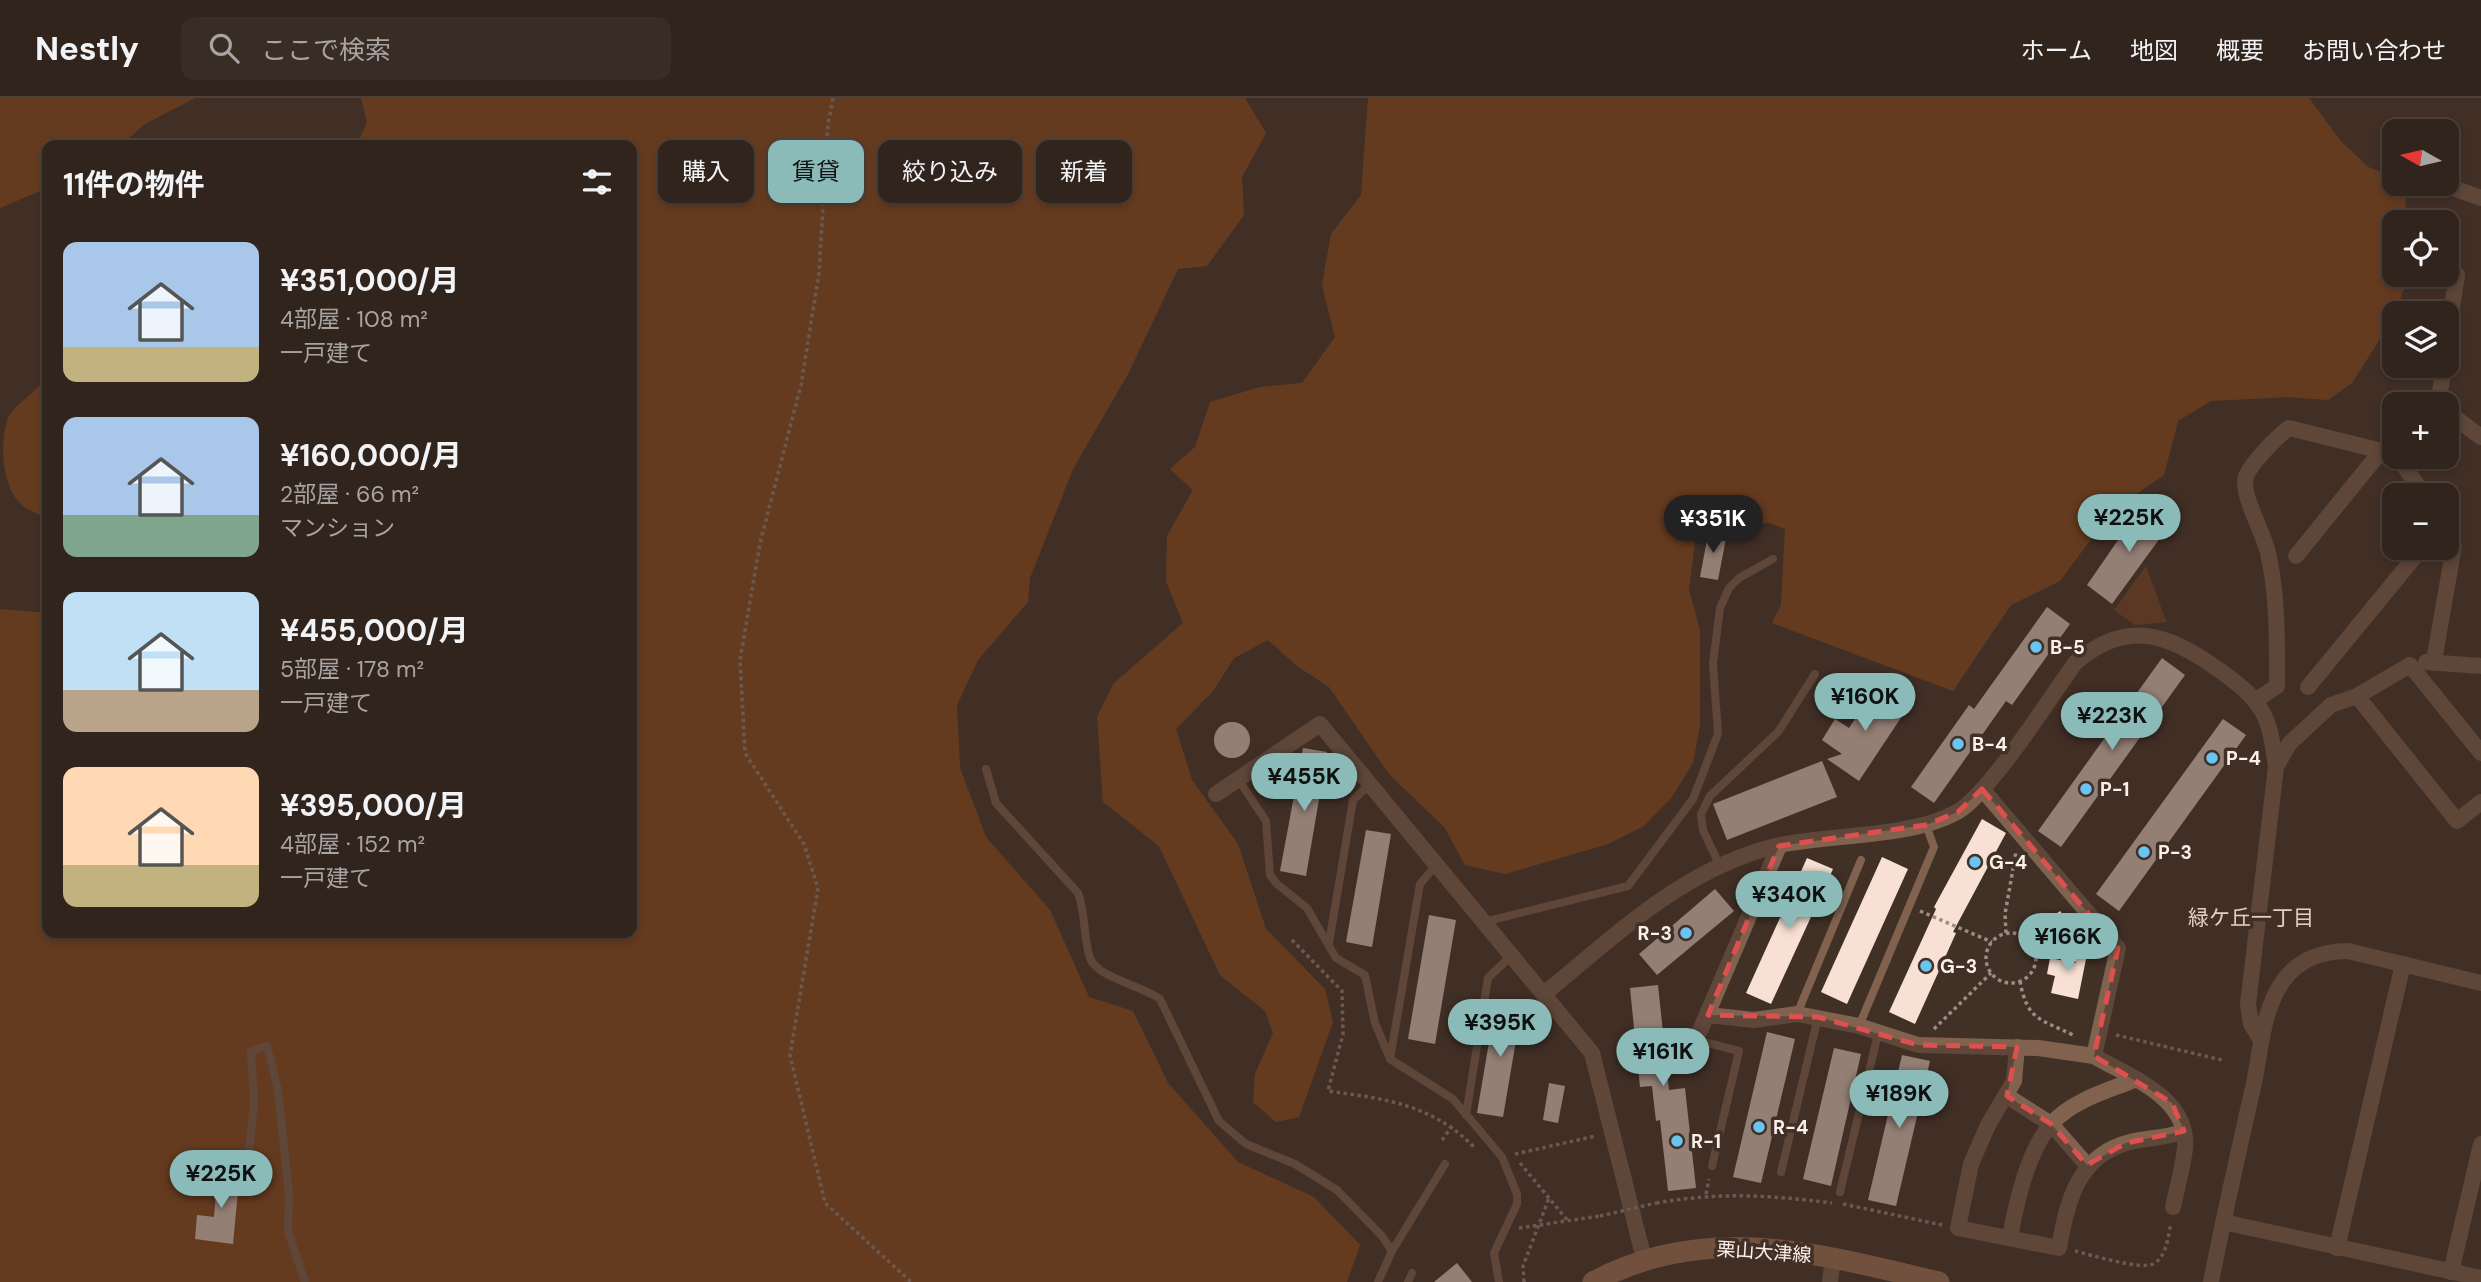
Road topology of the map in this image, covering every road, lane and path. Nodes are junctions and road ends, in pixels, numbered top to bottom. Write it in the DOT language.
graph roads {
  1 [pos="833,98"];
  2 [pos="2459,190"];
  3 [pos="2481,198"];
  4 [pos="2459,421"];
  5 [pos="2481,437"];
  6 [pos="2382,451"];
  7 [pos="2382,463"];
  8 [pos="2404,469"];
  9 [pos="2415,483"];
  10 [pos="2296,556"];
  11 [pos="1773,559"];
  12 [pos="2412,560"];
  13 [pos="2452,560"];
  14 [pos="2434,661"];
  15 [pos="2410,665"];
  16 [pos="2481,666"];
  17 [pos="1815,674"];
  18 [pos="2308,687"];
  19 [pos="2357,696"];
  20 [pos="2255,701"];
  21 [pos="2481,753"];
  22 [pos="2276,767"];
  23 [pos="986,769"];
  24 [pos="1238,779"];
  25 [pos="1370,784"];
  26 [pos="1982,789"];
  27 [pos="1216,794"];
  28 [pos="2481,802"];
  29 [pos="1926,825"];
  30 [pos="2020,833"];
  31 [pos="1779,846"];
  32 [pos="1861,860"];
  33 [pos="1437,864"];
  34 [pos="1719,864"];
  35 [pos="1909,906"];
  36 [pos="1484,922"];
  37 [pos="2006,933"];
  38 [pos="1992,942"];
  39 [pos="1329,944"];
  40 [pos="1512,955"];
  41 [pos="2403,964"];
  42 [pos="1991,973"];
  43 [pos="2020,981"];
  44 [pos="2481,983"];
  45 [pos="1544,994"];
  46 [pos="1797,1014"];
  47 [pos="1707,1015"];
  48 [pos="1818,1017"];
  49 [pos="1859,1026"];
  50 [pos="2110,1033"];
  51 [pos="1878,1034"];
  52 [pos="2261,1040"];
  53 [pos="1696,1041"];
  54 [pos="1918,1045"];
  55 [pos="2017,1047"];
  56 [pos="2094,1056"];
  57 [pos="1390,1059"];
  58 [pos="2222,1060"];
  59 [pos="2134,1080"];
  60 [pos="2007,1096"];
  61 [pos="1466,1115"];
  62 [pos="2051,1124"];
  63 [pos="1452,1125"];
  64 [pos="2184,1131"];
  65 [pos="1442,1140"];
  66 [pos="2481,1144"];
  67 [pos="1507,1147"];
  68 [pos="1445,1164"];
  69 [pos="2087,1165"];
  70 [pos="1712,1166"];
  71 [pos="1781,1172"];
  72 [pos="246,1179"];
  73 [pos="1840,1192"];
  74 [pos="1549,1198"];
  75 [pos="2174,1207"];
  76 [pos="1568,1221"];
  77 [pos="2222,1222"];
  78 [pos="1539,1225"];
  79 [pos="1958,1228"];
  80 [pos="1505,1230"];
  81 [pos="2010,1238"];
  82 [pos="2059,1248"];
  83 [pos="2337,1248"];
  84 [pos="1392,1251"];
  85 [pos="1833,1257"];
  86 [pos="1644,1259"];
  87 [pos="2451,1272"];
  88 [pos="2481,1278"];
  89 [pos="1603,1279"];
  90 [pos="305,1282"];
  91 [pos="911,1282"];
  92 [pos="1378,1282"];
  93 [pos="1499,1282"];
  94 [pos="1524,1282"];
  95 [pos="1830,1282"];
  96 [pos="1939,1282"];
  97 [pos="2211,1282"];
  1 -- 91 [label="path"];
  2 -- 3 [label="street"];
  4 -- 5 [label="street"];
  6 -- 20 [label="street"];
  7 -- 10 [label="street"];
  8 -- 9 [label="street"];
  11 -- 36 [label="lane"];
  12 -- 18 [label="street"];
  13 -- 14 [label="street"];
  14 -- 15 [label="street"];
  14 -- 16 [label="street"];
  15 -- 19 [label="street"];
  15 -- 21 [label="street"];
  17 -- 34 [label="lane"];
  19 -- 22 [label="street"];
  19 -- 28 [label="street"];
  20 -- 22 [label="street"];
  20 -- 26 [label="street"];
  22 -- 52 [label="street"];
  23 -- 84 [label="lane"];
  24 -- 25 [label="street"];
  24 -- 27 [label="street"];
  24 -- 39 [label="lane"];
  25 -- 33 [label="street"];
  25 -- 39 [label="lane"];
  26 -- 29 [label="street"];
  26 -- 30 [label="street"];
  29 -- 31 [label="street"];
  29 -- 35 [label="lane"];
  30 -- 37 [label="path"];
  30 -- 56 [label="street"];
  31 -- 34 [label="street"];
  31 -- 47 [label="street"];
  32 -- 46 [label="lane"];
  33 -- 36 [label="street"];
  33 -- 57 [label="lane"];
  34 -- 45 [label="street"];
  35 -- 38 [label="path"];
  35 -- 49 [label="lane"];
  36 -- 40 [label="street"];
  37 -- 38 [label="path"];
  37 -- 43 [label="path"];
  38 -- 42 [label="path"];
  39 -- 57 [label="lane"];
  40 -- 45 [label="street"];
  40 -- 61 [label="lane"];
  41 -- 44 [label="street"];
  41 -- 52 [label="street"];
  41 -- 83 [label="street"];
  42 -- 43 [label="path"];
  42 -- 54 [label="path"];
  43 -- 56 [label="path"];
  45 -- 86 [label="street"];
  46 -- 47 [label="street"];
  46 -- 48 [label="street"];
  47 -- 53 [label="street"];
  48 -- 49 [label="street"];
  48 -- 71 [label="lane"];
  49 -- 51 [label="street"];
  50 -- 58 [label="path"];
  51 -- 54 [label="street"];
  51 -- 73 [label="lane"];
  52 -- 77 [label="street"];
  53 -- 70 [label="lane"];
  54 -- 55 [label="street"];
  55 -- 56 [label="street"];
  55 -- 60 [label="street"];
  56 -- 59 [label="street"];
  57 -- 61 [label="lane"];
  59 -- 62 [label="street"];
  59 -- 64 [label="street"];
  60 -- 62 [label="street"];
  60 -- 79 [label="street"];
  61 -- 80 [label="lane"];
  62 -- 69 [label="street"];
  62 -- 81 [label="street"];
  63 -- 65 [label="path"];
  64 -- 69 [label="street"];
  64 -- 75 [label="street"];
  66 -- 87 [label="street"];
  67 -- 74 [label="path"];
  68 -- 84 [label="lane"];
  69 -- 82 [label="street"];
  72 -- 90 [label="lane"];
  74 -- 76 [label="path"];
  74 -- 78 [label="path"];
  75 -- 82 [label="path"];
  76 -- 78 [label="path"];
  76 -- 79 [label="path, bridge"];
  77 -- 83 [label="street"];
  77 -- 97 [label="street"];
  78 -- 80 [label="path"];
  78 -- 94 [label="path"];
  79 -- 81 [label="street"];
  80 -- 93 [label="lane"];
  81 -- 82 [label="street"];
  83 -- 87 [label="street"];
  84 -- 92 [label="lane"];
  85 -- 86 [label="main road, 栗山大津線"];
  85 -- 95 [label="street"];
  85 -- 96 [label="main road, 栗山大津線"];
  86 -- 89 [label="main road, 栗山大津線"];
  87 -- 88 [label="street"];
}
